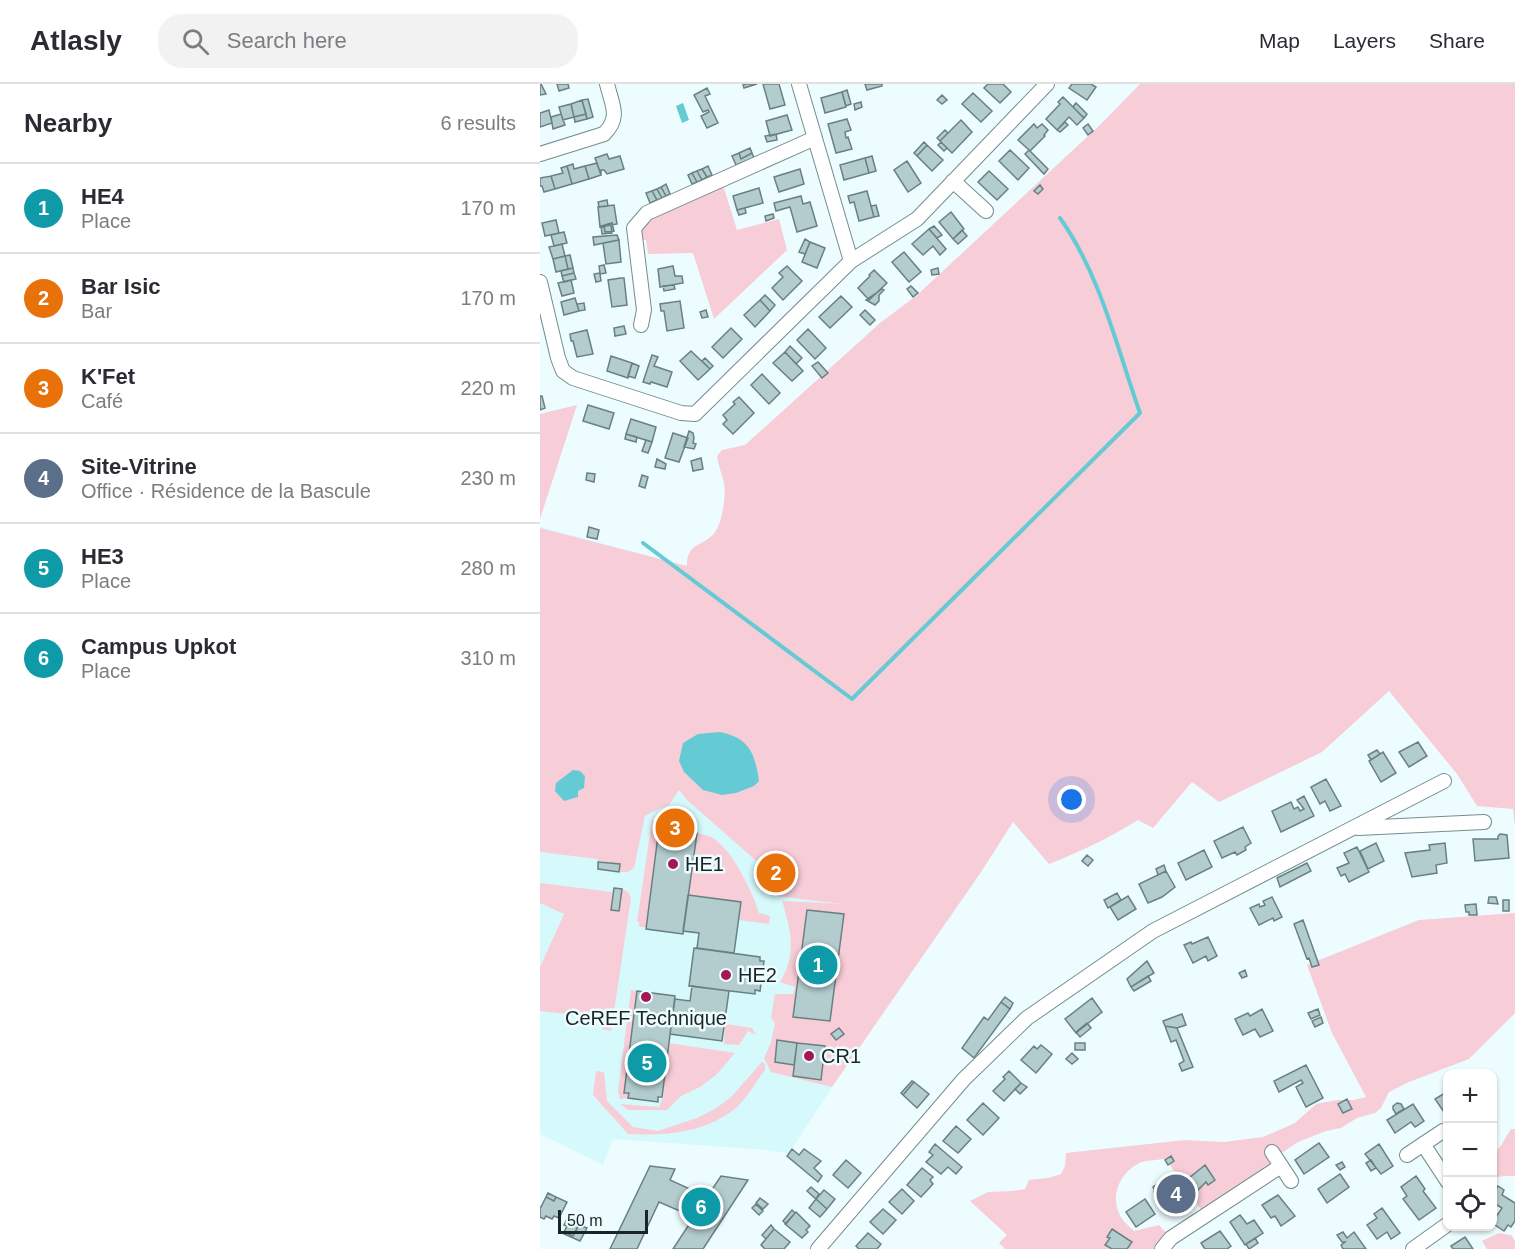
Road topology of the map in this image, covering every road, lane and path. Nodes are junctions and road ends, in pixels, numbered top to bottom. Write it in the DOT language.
graph roads {
  1 [pos="607,84"];
  2 [pos="799,84"];
  3 [pos="1047,84"];
  4 [pos="815,138"];
  5 [pos="540,154"];
  6 [pos="953,181"];
  7 [pos="986,211"];
  8 [pos="851,261"];
  9 [pos="540,282"];
  10 [pos="641,325"];
  11 [pos="1444,781"];
  12 [pos="1484,822"];
  13 [pos="1353,828"];
  14 [pos="1443,1131"];
  15 [pos="1423,1144"];
  16 [pos="1272,1152"];
  17 [pos="1407,1155"];
  18 [pos="1281,1166"];
  19 [pos="1445,1177"];
  20 [pos="1291,1181"];
  21 [pos="1443,1228"];
  22 [pos="818,1249"];
  23 [pos="1162,1249"];
  24 [pos="1413,1249"];
  1 -- 5 [label="street"];
  2 -- 4 [label="street"];
  3 -- 6 [label="street"];
  4 -- 8 [label="street"];
  4 -- 10 [label="street"];
  6 -- 7 [label="street"];
  6 -- 8 [label="street"];
  8 -- 9 [label="street"];
  11 -- 13 [label="street"];
  12 -- 13 [label="street"];
  13 -- 22 [label="street"];
  14 -- 15 [label="street"];
  15 -- 17 [label="street"];
  15 -- 19 [label="street"];
  16 -- 18 [label="street"];
  18 -- 20 [label="street"];
  18 -- 23 [label="street"];
  21 -- 24 [label="street"];
}
